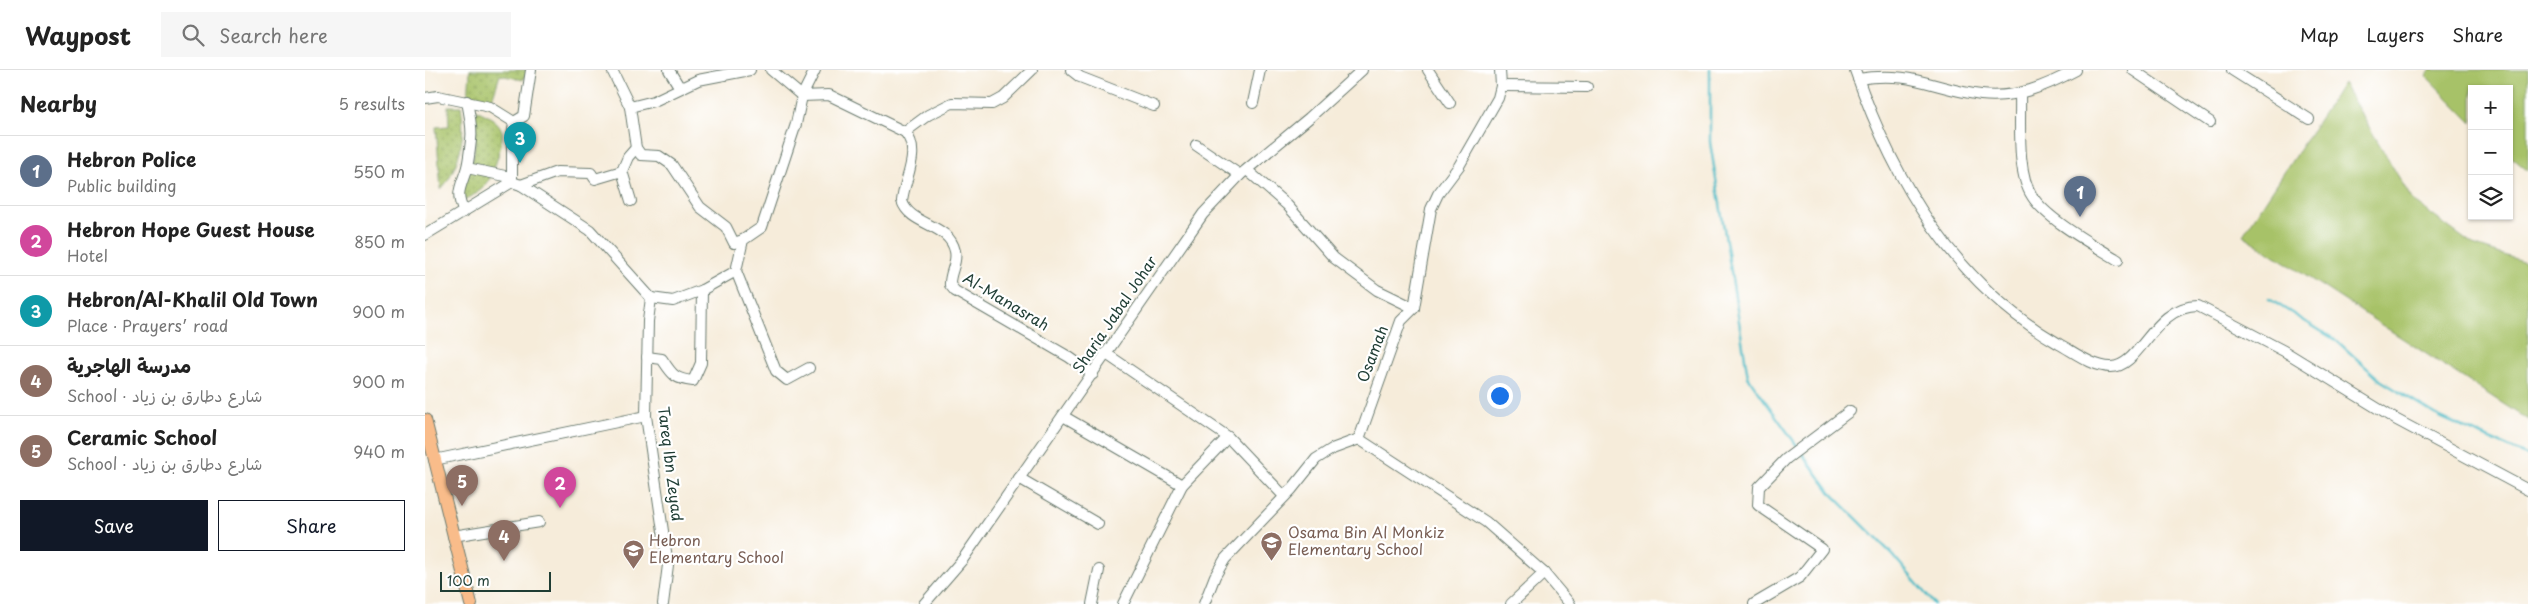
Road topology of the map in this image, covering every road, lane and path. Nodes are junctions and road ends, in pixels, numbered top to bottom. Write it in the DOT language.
graph roads {
  1 [pos="531,70"];
  2 [pos="612,70"];
  3 [pos="669,70"];
  4 [pos="750,70"];
  5 [pos="771,70"];
  6 [pos="815,70"];
  7 [pos="1032,70"];
  8 [pos="1071,70"];
  9 [pos="1260,70"];
  10 [pos="1362,70"];
  11 [pos="1428,70"];
  12 [pos="1501,70"];
  13 [pos="2075,70"];
  14 [pos="2133,70"];
  15 [pos="2232,70"];
  16 [pos="1857,75"];
  17 [pos="1501,86"];
  18 [pos="1587,87"];
  19 [pos="680,88"];
  20 [pos="2020,93"];
  21 [pos="802,96"];
  22 [pos="425,98"];
  23 [pos="467,102"];
  24 [pos="1253,103"];
  25 [pos="1450,103"];
  26 [pos="1154,106"];
  27 [pos="631,107"];
  28 [pos="2309,118"];
  29 [pos="514,122"];
  30 [pos="2210,122"];
  31 [pos="905,132"];
  32 [pos="1195,145"];
  33 [pos="636,148"];
  34 [pos="467,168"];
  35 [pos="622,171"];
  36 [pos="1243,172"];
  37 [pos="514,181"];
  38 [pos="631,201"];
  39 [pos="464,212"];
  40 [pos="425,235"];
  41 [pos="743,240"];
  42 [pos="2118,260"];
  43 [pos="736,270"];
  44 [pos="702,290"];
  45 [pos="651,298"];
  46 [pos="1414,308"];
  47 [pos="1105,352"];
  48 [pos="647,357"];
  49 [pos="809,368"];
  50 [pos="1093,374"];
  51 [pos="1850,411"];
  52 [pos="646,416"];
  53 [pos="1063,416"];
  54 [pos="425,420"];
  55 [pos="1228,437"];
  56 [pos="1359,439"];
  57 [pos="434,460"];
  58 [pos="1019,478"];
  59 [pos="1181,485"];
  60 [pos="1292,489"];
  61 [pos="2528,490"];
  62 [pos="539,522"];
  63 [pos="1098,524"];
  64 [pos="453,536"];
  65 [pos="1099,570"];
  66 [pos="1544,573"];
  67 [pos="471,604"];
  68 [pos="663,604"];
  69 [pos="924,604"];
  70 [pos="1091,604"];
  71 [pos="1123,604"];
  72 [pos="1205,604"];
  73 [pos="1511,604"];
  74 [pos="1570,604"];
  75 [pos="1754,604"];
  1 -- 29 [label="street"];
  2 -- 27 [label="street"];
  3 -- 19 [label="street"];
  4 -- 19 [label="street"];
  5 -- 21 [label="street"];
  6 -- 21 [label="street"];
  7 -- 31 [label="street"];
  8 -- 26 [label="street"];
  9 -- 24 [label="street"];
  10 -- 36 [label="street, Sharia Jabal Johar"];
  11 -- 25 [label="street"];
  12 -- 17 [label="street, Osamah"];
  13 -- 20 [label="street"];
  14 -- 30 [label="street"];
  15 -- 28 [label="street"];
  16 -- 20 [label="street"];
  16 -- 61 [label="street"];
  17 -- 18 [label="street"];
  17 -- 46 [label="street, Osamah"];
  19 -- 27 [label="street"];
  20 -- 42 [label="street"];
  21 -- 31 [label="street"];
  21 -- 41 [label="street"];
  22 -- 23 [label="street"];
  23 -- 29 [label="street"];
  23 -- 34 [label="street"];
  27 -- 33 [label="street"];
  29 -- 37 [label="street"];
  31 -- 50 [label="street, Al-Manasrah"];
  32 -- 36 [label="street"];
  33 -- 35 [label="street"];
  33 -- 41 [label="street"];
  34 -- 37 [label="street"];
  34 -- 39 [label="street"];
  35 -- 37 [label="street"];
  35 -- 38 [label="street"];
  36 -- 46 [label="street"];
  36 -- 47 [label="street, Sharia Jabal Johar"];
  37 -- 39 [label="street"];
  37 -- 45 [label="street"];
  39 -- 40 [label="street"];
  41 -- 43 [label="street"];
  43 -- 44 [label="street"];
  43 -- 49 [label="street"];
  44 -- 45 [label="street"];
  44 -- 48 [label="street"];
  45 -- 48 [label="street, Tareq Ibn Zeyad"];
  46 -- 56 [label="street, Osamah"];
  47 -- 50 [label="street, Sharia Jabal Johar"];
  47 -- 55 [label="street"];
  48 -- 52 [label="street, Tareq Ibn Zeyad"];
  50 -- 53 [label="street, Sharia Jabal Johar"];
  51 -- 75 [label="street"];
  52 -- 57 [label="street"];
  52 -- 68 [label="street, Tareq Ibn Zeyad"];
  53 -- 58 [label="street, Sharia Jabal Johar"];
  53 -- 59 [label="street"];
  54 -- 57 [label="main road"];
  55 -- 59 [label="street"];
  55 -- 60 [label="street"];
  56 -- 60 [label="street"];
  56 -- 66 [label="street"];
  57 -- 64 [label="main road"];
  58 -- 63 [label="street"];
  58 -- 69 [label="street, Sharia Jabal Johar"];
  59 -- 71 [label="street"];
  60 -- 72 [label="street"];
  62 -- 64 [label="street"];
  64 -- 67 [label="main road"];
  65 -- 70 [label="street"];
  66 -- 73 [label="street"];
  66 -- 74 [label="street"];
}
